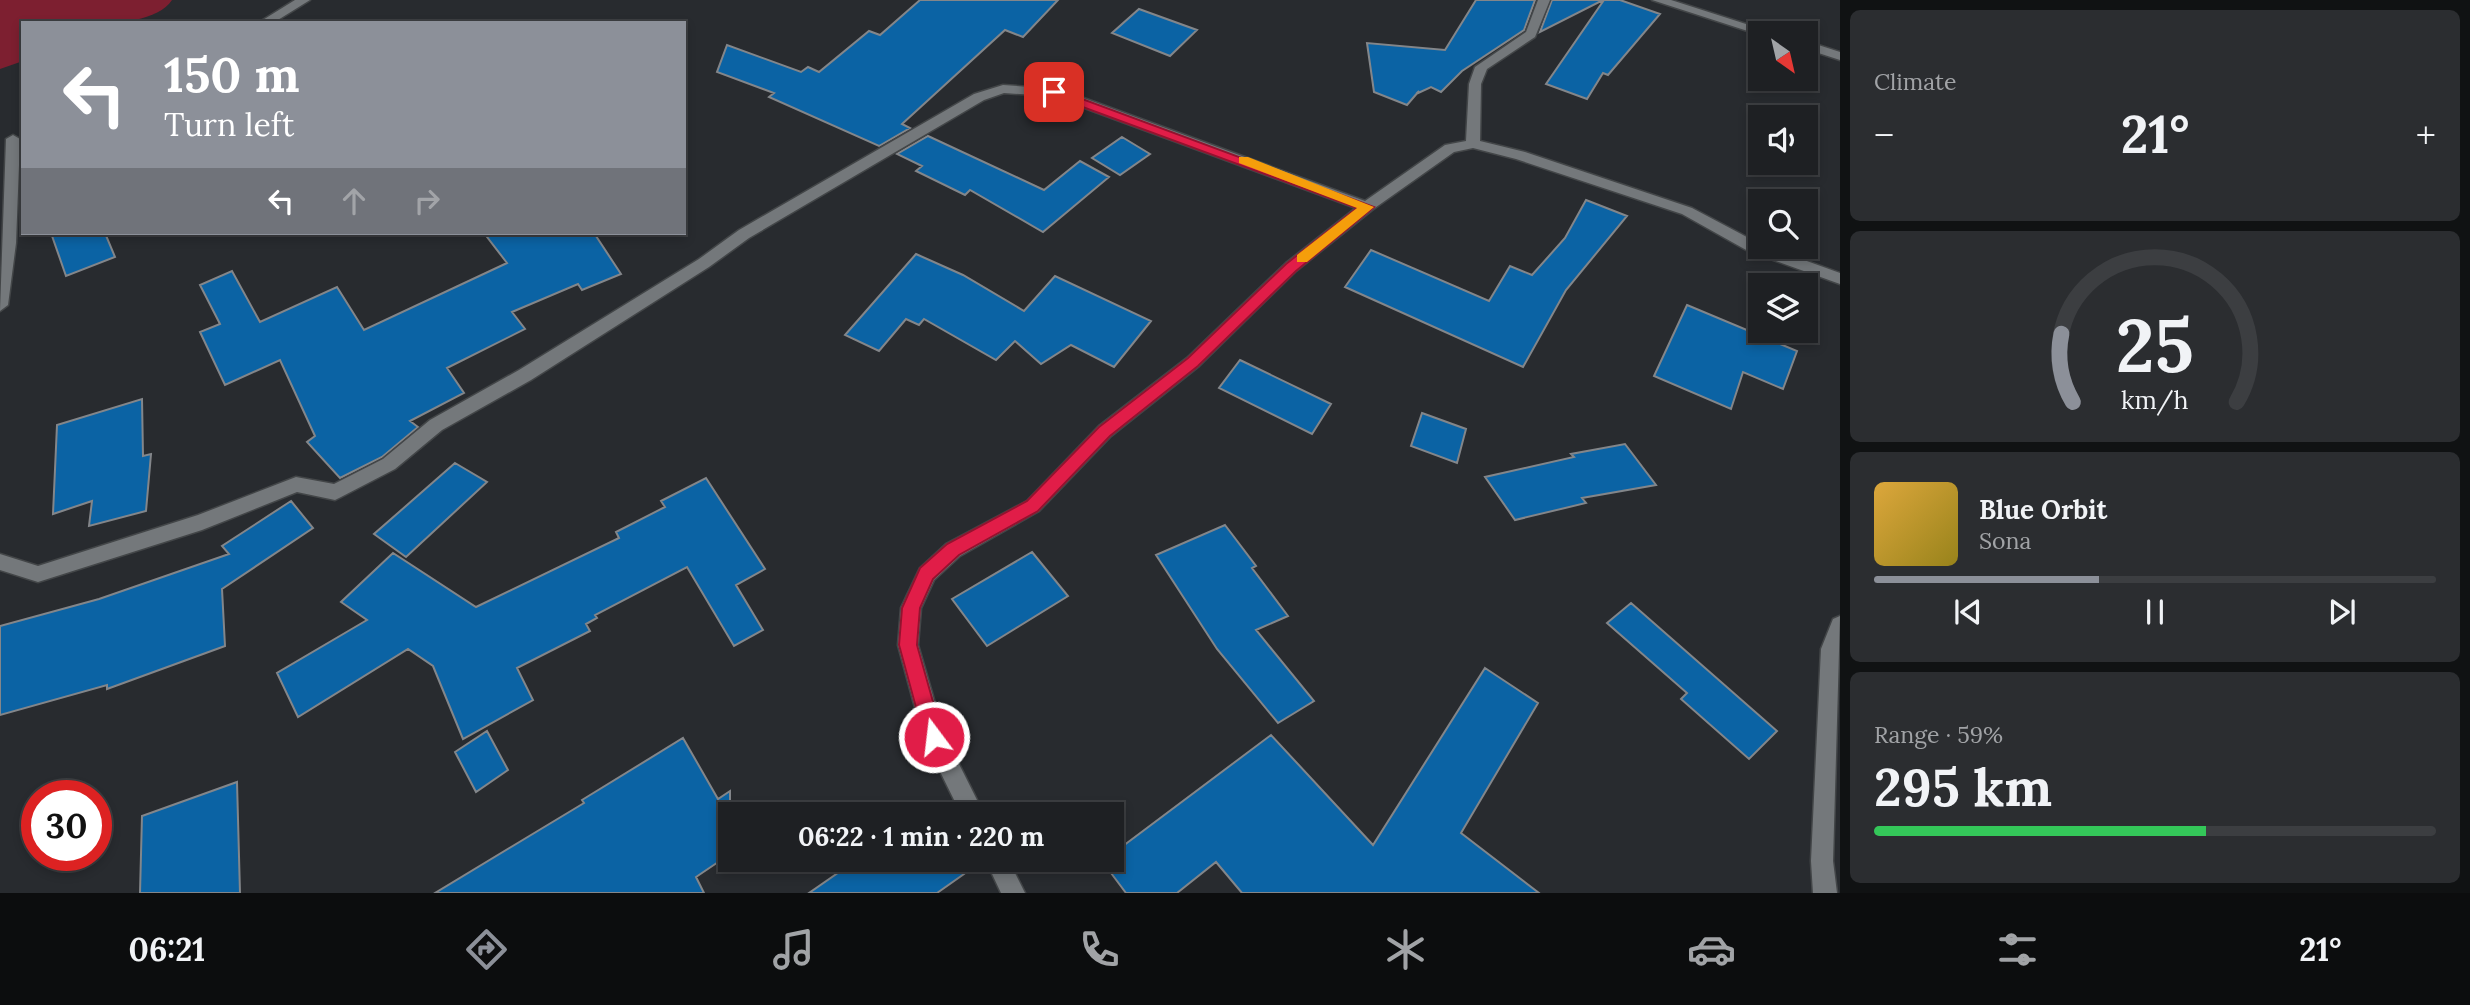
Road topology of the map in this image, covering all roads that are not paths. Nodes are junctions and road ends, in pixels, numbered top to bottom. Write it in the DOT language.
graph roads {
  1 [pos="304,0"];
  2 [pos="1544,0"];
  3 [pos="1658,0"];
  4 [pos="267,21"];
  5 [pos="1748,27"];
  6 [pos="1818,49"];
  7 [pos="1840,56"];
  8 [pos="12,139"];
  9 [pos="1473,144"];
  10 [pos="1367,207"];
  11 [pos="1840,279"];
  12 [pos="0,305"];
  13 [pos="0,562"];
  14 [pos="1840,625"];
  15 [pos="967,802"];
  16 [pos="1002,872"];
  17 [pos="1013,893"];
  18 [pos="1825,893"];
  1 -- 4 [label="street"];
  2 -- 9 [label="street"];
  3 -- 5 [label="street"];
  6 -- 7 [label="street"];
  8 -- 12 [label="street"];
  9 -- 10 [label="street"];
  9 -- 11 [label="street"];
  10 -- 13 [label="street"];
  10 -- 15 [label="street"];
  14 -- 18 [label="street"];
  16 -- 17 [label="street"];
}
